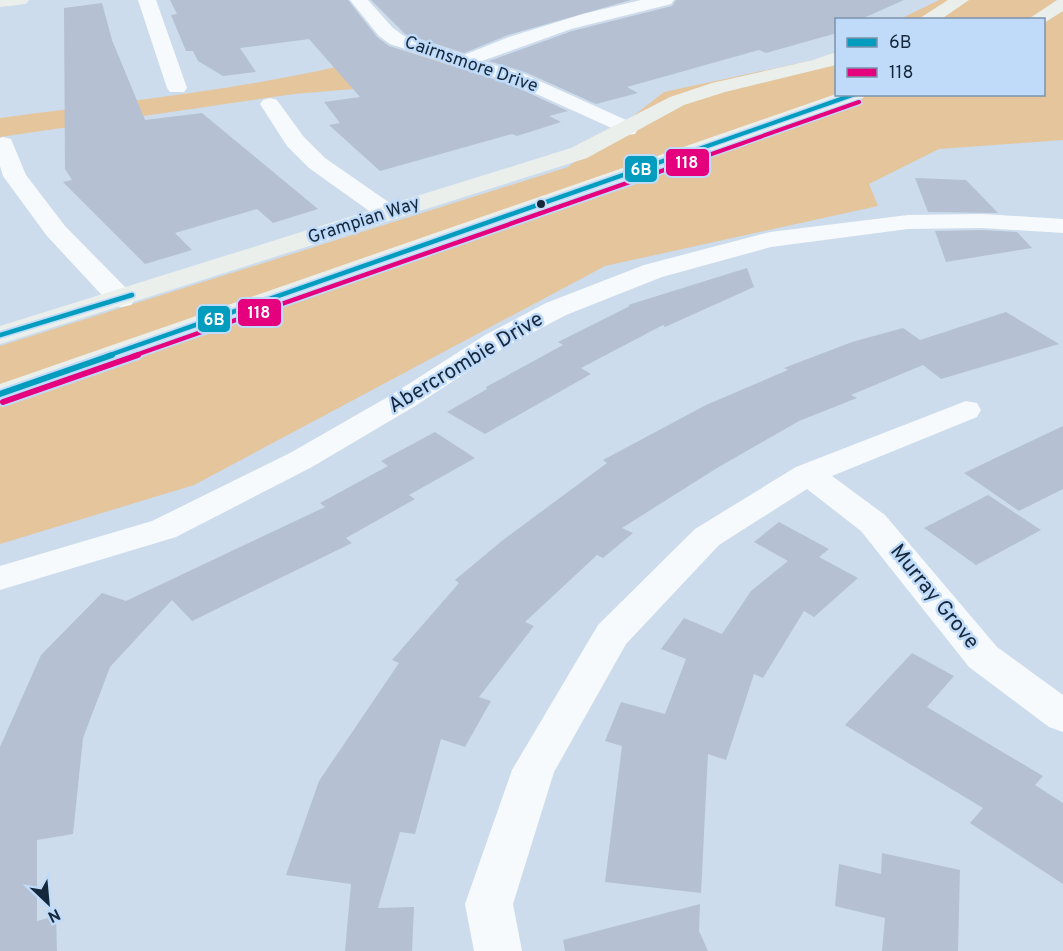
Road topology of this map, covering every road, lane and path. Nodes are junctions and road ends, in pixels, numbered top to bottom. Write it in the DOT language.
graph roads {
  1 [pos="20,0"];
  2 [pos="147,0"];
  3 [pos="359,0"];
  4 [pos="665,0"];
  5 [pos="960,0"];
  6 [pos="0,2"];
  7 [pos="1063,4"];
  8 [pos="929,18"];
  9 [pos="1039,18"];
  10 [pos="835,59"];
  11 [pos="468,60"];
  12 [pos="719,87"];
  13 [pos="177,88"];
  14 [pos="850,96"];
  15 [pos="270,104"];
  16 [pos="789,118"];
  17 [pos="627,129"];
  18 [pos="3,144"];
  19 [pos="388,213"];
  20 [pos="1063,226"];
  21 [pos="121,299"];
  22 [pos="0,335"];
  23 [pos="0,394"];
  24 [pos="966,410"];
  25 [pos="808,474"];
  26 [pos="0,578"];
  27 [pos="1063,716"];
  28 [pos="498,951"];
  1 -- 6 [label="street"];
  2 -- 13 [label="street"];
  3 -- 11 [label="street, Cairnsmore Drive"];
  4 -- 11 [label="street"];
  5 -- 8 [label="street"];
  7 -- 9 [label="street"];
  10 -- 12 [label="street, Grampian Way"];
  11 -- 17 [label="street, Cairnsmore Drive"];
  12 -- 16 [label="street"];
  12 -- 17 [label="street, Grampian Way"];
  14 -- 16 [label="street"];
  15 -- 19 [label="street"];
  16 -- 23 [label="street"];
  17 -- 19 [label="street, Grampian Way"];
  18 -- 21 [label="street"];
  19 -- 21 [label="street, Grampian Way"];
  20 -- 26 [label="street, Abercrombie Drive"];
  21 -- 22 [label="street, Grampian Way"];
  24 -- 25 [label="street"];
  25 -- 27 [label="street, Murray Grove"];
  25 -- 28 [label="street"];
}
